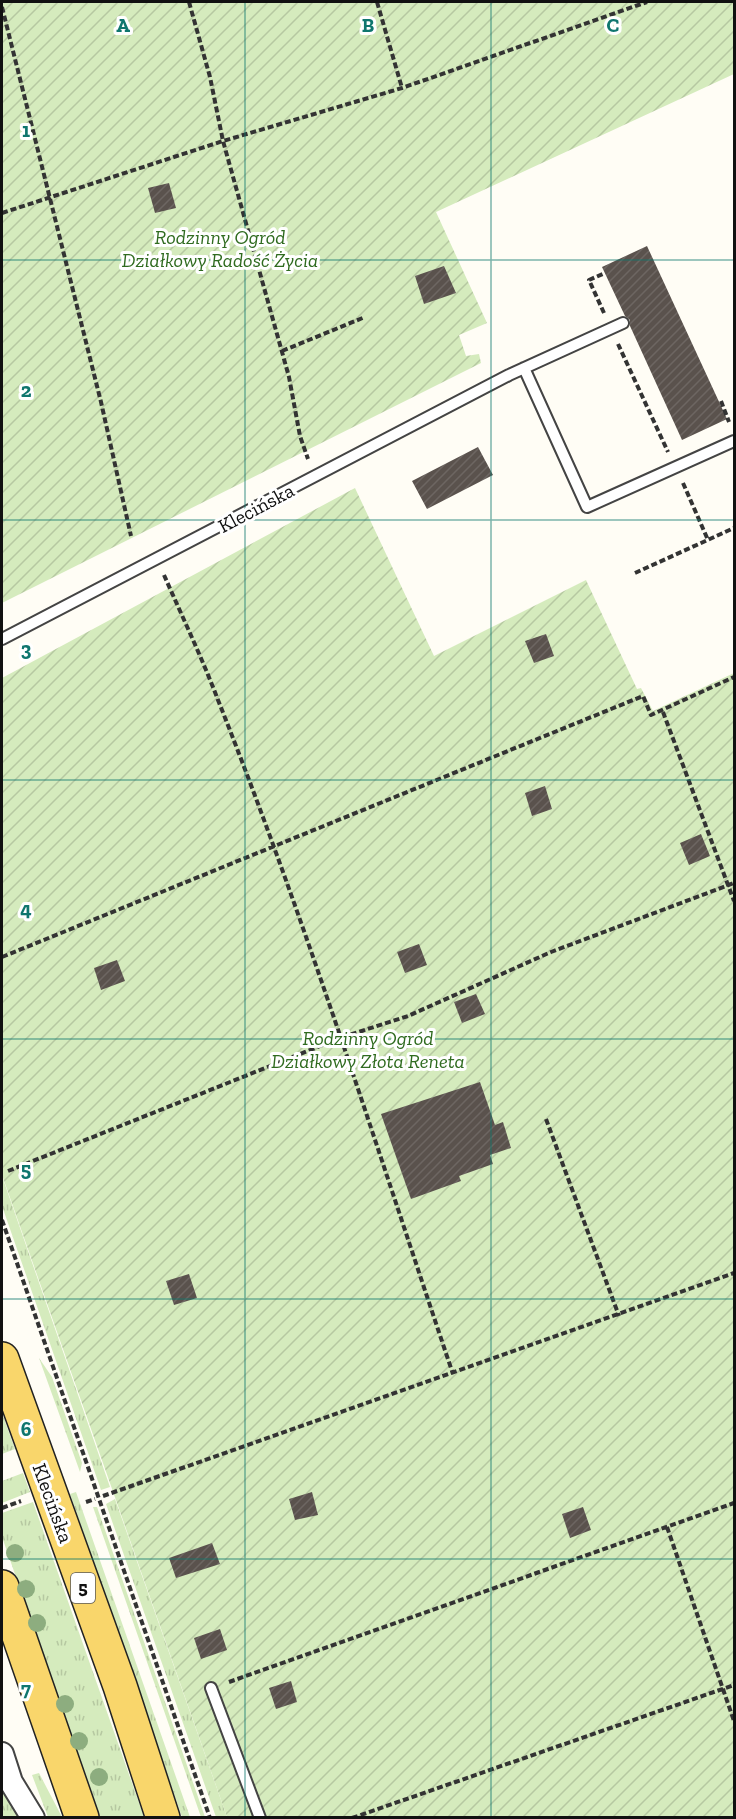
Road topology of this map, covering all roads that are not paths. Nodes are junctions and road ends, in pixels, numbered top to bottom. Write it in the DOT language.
graph roads {
  1 [pos="623,323"];
  2 [pos="524,368"];
  3 [pos="735,441"];
  4 [pos="2,639"];
  5 [pos="2,1359"];
  6 [pos="2,1587"];
  7 [pos="211,1688"];
  8 [pos="2,1754"];
  9 [pos="33,1818"];
  10 [pos="82,1818"];
  11 [pos="163,1818"];
  12 [pos="260,1818"];
  1 -- 2 [label="lane, Klecińska"];
  2 -- 3 [label="lane"];
  2 -- 4 [label="lane, Klecińska"];
  5 -- 11 [label="main road, Klecińska / 5"];
  6 -- 10 [label="main road"];
  7 -- 12 [label="lane"];
  8 -- 9 [label="street"];
}
